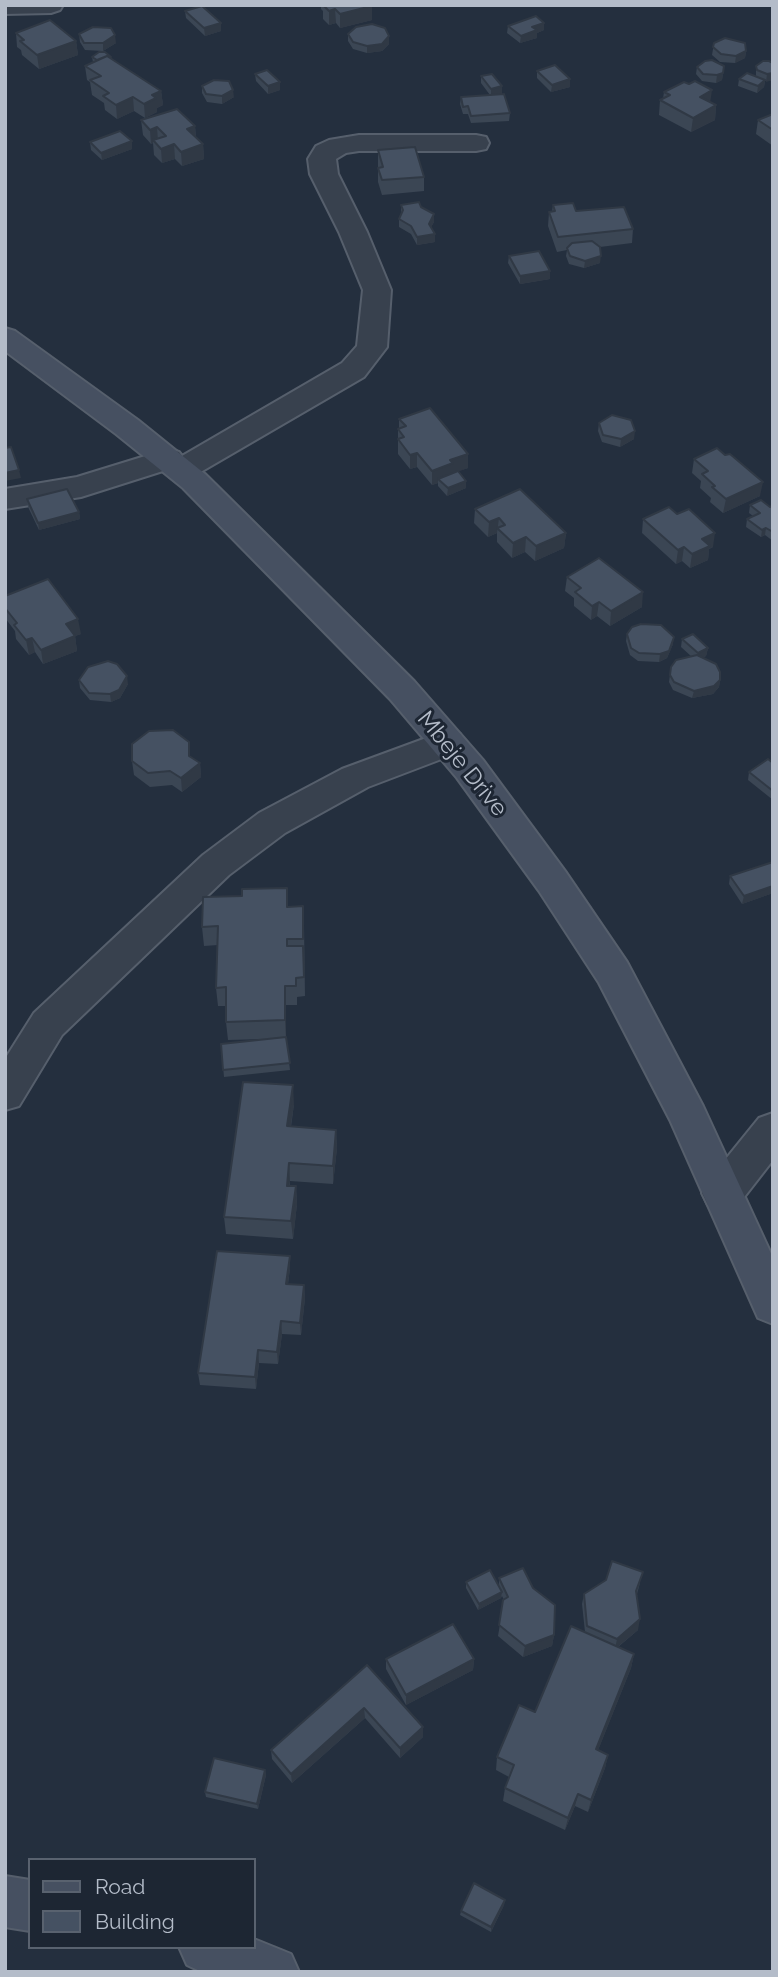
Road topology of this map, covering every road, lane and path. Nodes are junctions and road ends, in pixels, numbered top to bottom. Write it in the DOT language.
graph roads {
  1 [pos="51,5"];
  2 [pos="5,6"];
  3 [pos="476,143"];
  4 [pos="5,337"];
  5 [pos="175,465"];
  6 [pos="5,499"];
  7 [pos="448,743"];
  8 [pos="5,1094"];
  9 [pos="773,1130"];
  10 [pos="723,1193"];
  11 [pos="773,1306"];
  12 [pos="5,1902"];
  13 [pos="28,1906"];
  14 [pos="210,1949"];
  15 [pos="273,1972"];
  1 -- 2 [label="street"];
  3 -- 5 [label="street"];
  4 -- 5 [label="street, Mbeje Drive"];
  5 -- 6 [label="street"];
  5 -- 7 [label="street, Mbeje Drive"];
  7 -- 8 [label="street"];
  7 -- 10 [label="street, Mbeje Drive"];
  9 -- 10 [label="street"];
  10 -- 11 [label="street, Mbeje Drive"];
  12 -- 13 [label="street"];
  14 -- 15 [label="street"];
}
